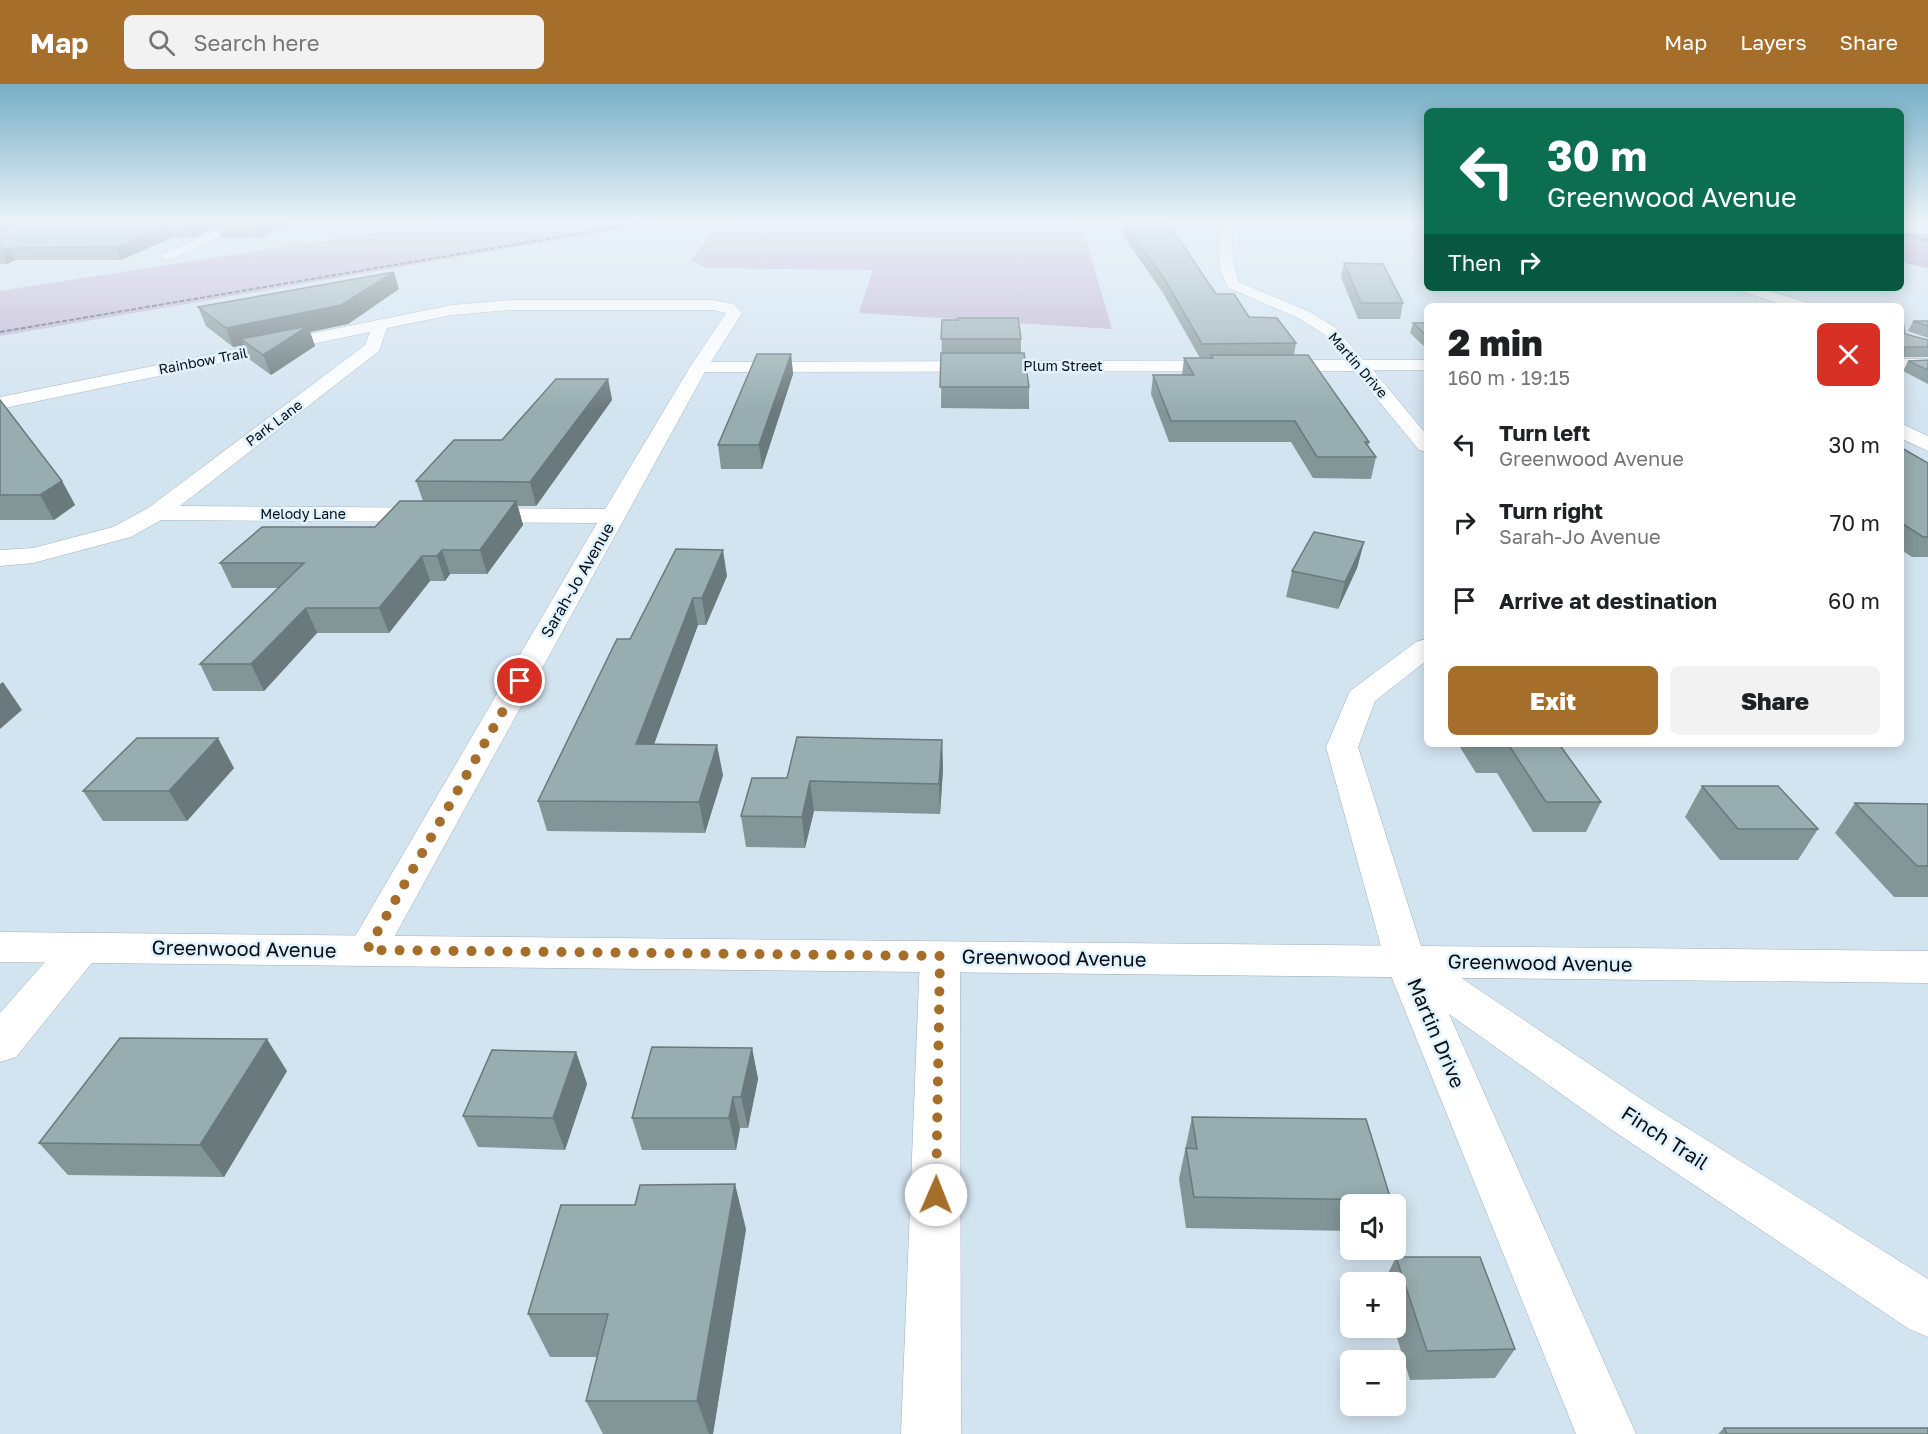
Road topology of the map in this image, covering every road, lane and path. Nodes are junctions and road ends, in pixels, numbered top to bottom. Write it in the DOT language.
graph roads {
  1 [pos="1236,286"];
  2 [pos="1756,291"];
  3 [pos="1794,303"];
  4 [pos="729,307"];
  5 [pos="380,326"];
  6 [pos="1904,364"];
  7 [pos="1928,364"];
  8 [pos="1359,365"];
  9 [pos="1424,365"];
  10 [pos="699,367"];
  11 [pos="0,403"];
  12 [pos="1904,431"];
  13 [pos="1424,444"];
  14 [pos="1928,445"];
  15 [pos="156,513"];
  16 [pos="613,516"];
  17 [pos="0,558"];
  18 [pos="1424,650"];
  19 [pos="0,947"];
  20 [pos="81,948"];
  21 [pos="367,950"];
  22 [pos="940,956"];
  23 [pos="1406,961"];
  24 [pos="1928,967"];
  25 [pos="0,1044"];
  26 [pos="1928,1310"];
  27 [pos="931,1434"];
  28 [pos="1606,1434"];
  1 -- 8 [label="street, Martin Drive"];
  2 -- 3 [label="street"];
  4 -- 5 [label="street, Rainbow Trail"];
  4 -- 10 [label="street, Sarah-Jo Avenue"];
  5 -- 11 [label="street, Rainbow Trail"];
  5 -- 15 [label="street, Park Lane"];
  6 -- 7 [label="street"];
  8 -- 9 [label="street, Plum Street"];
  8 -- 10 [label="street, Plum Street"];
  8 -- 13 [label="street, Martin Drive"];
  10 -- 16 [label="street, Sarah-Jo Avenue"];
  12 -- 14 [label="street"];
  15 -- 16 [label="street, Melody Lane"];
  15 -- 17 [label="street, Melody Lane"];
  16 -- 21 [label="street, Sarah-Jo Avenue"];
  18 -- 23 [label="street, Martin Drive"];
  19 -- 20 [label="street, Greenwood Avenue"];
  20 -- 21 [label="street, Greenwood Avenue"];
  20 -- 25 [label="street"];
  21 -- 22 [label="street, Greenwood Avenue"];
  22 -- 23 [label="street, Greenwood Avenue"];
  22 -- 27 [label="street"];
  23 -- 24 [label="street, Greenwood Avenue"];
  23 -- 26 [label="street, Finch Trail"];
  23 -- 28 [label="street, Martin Drive"];
}
